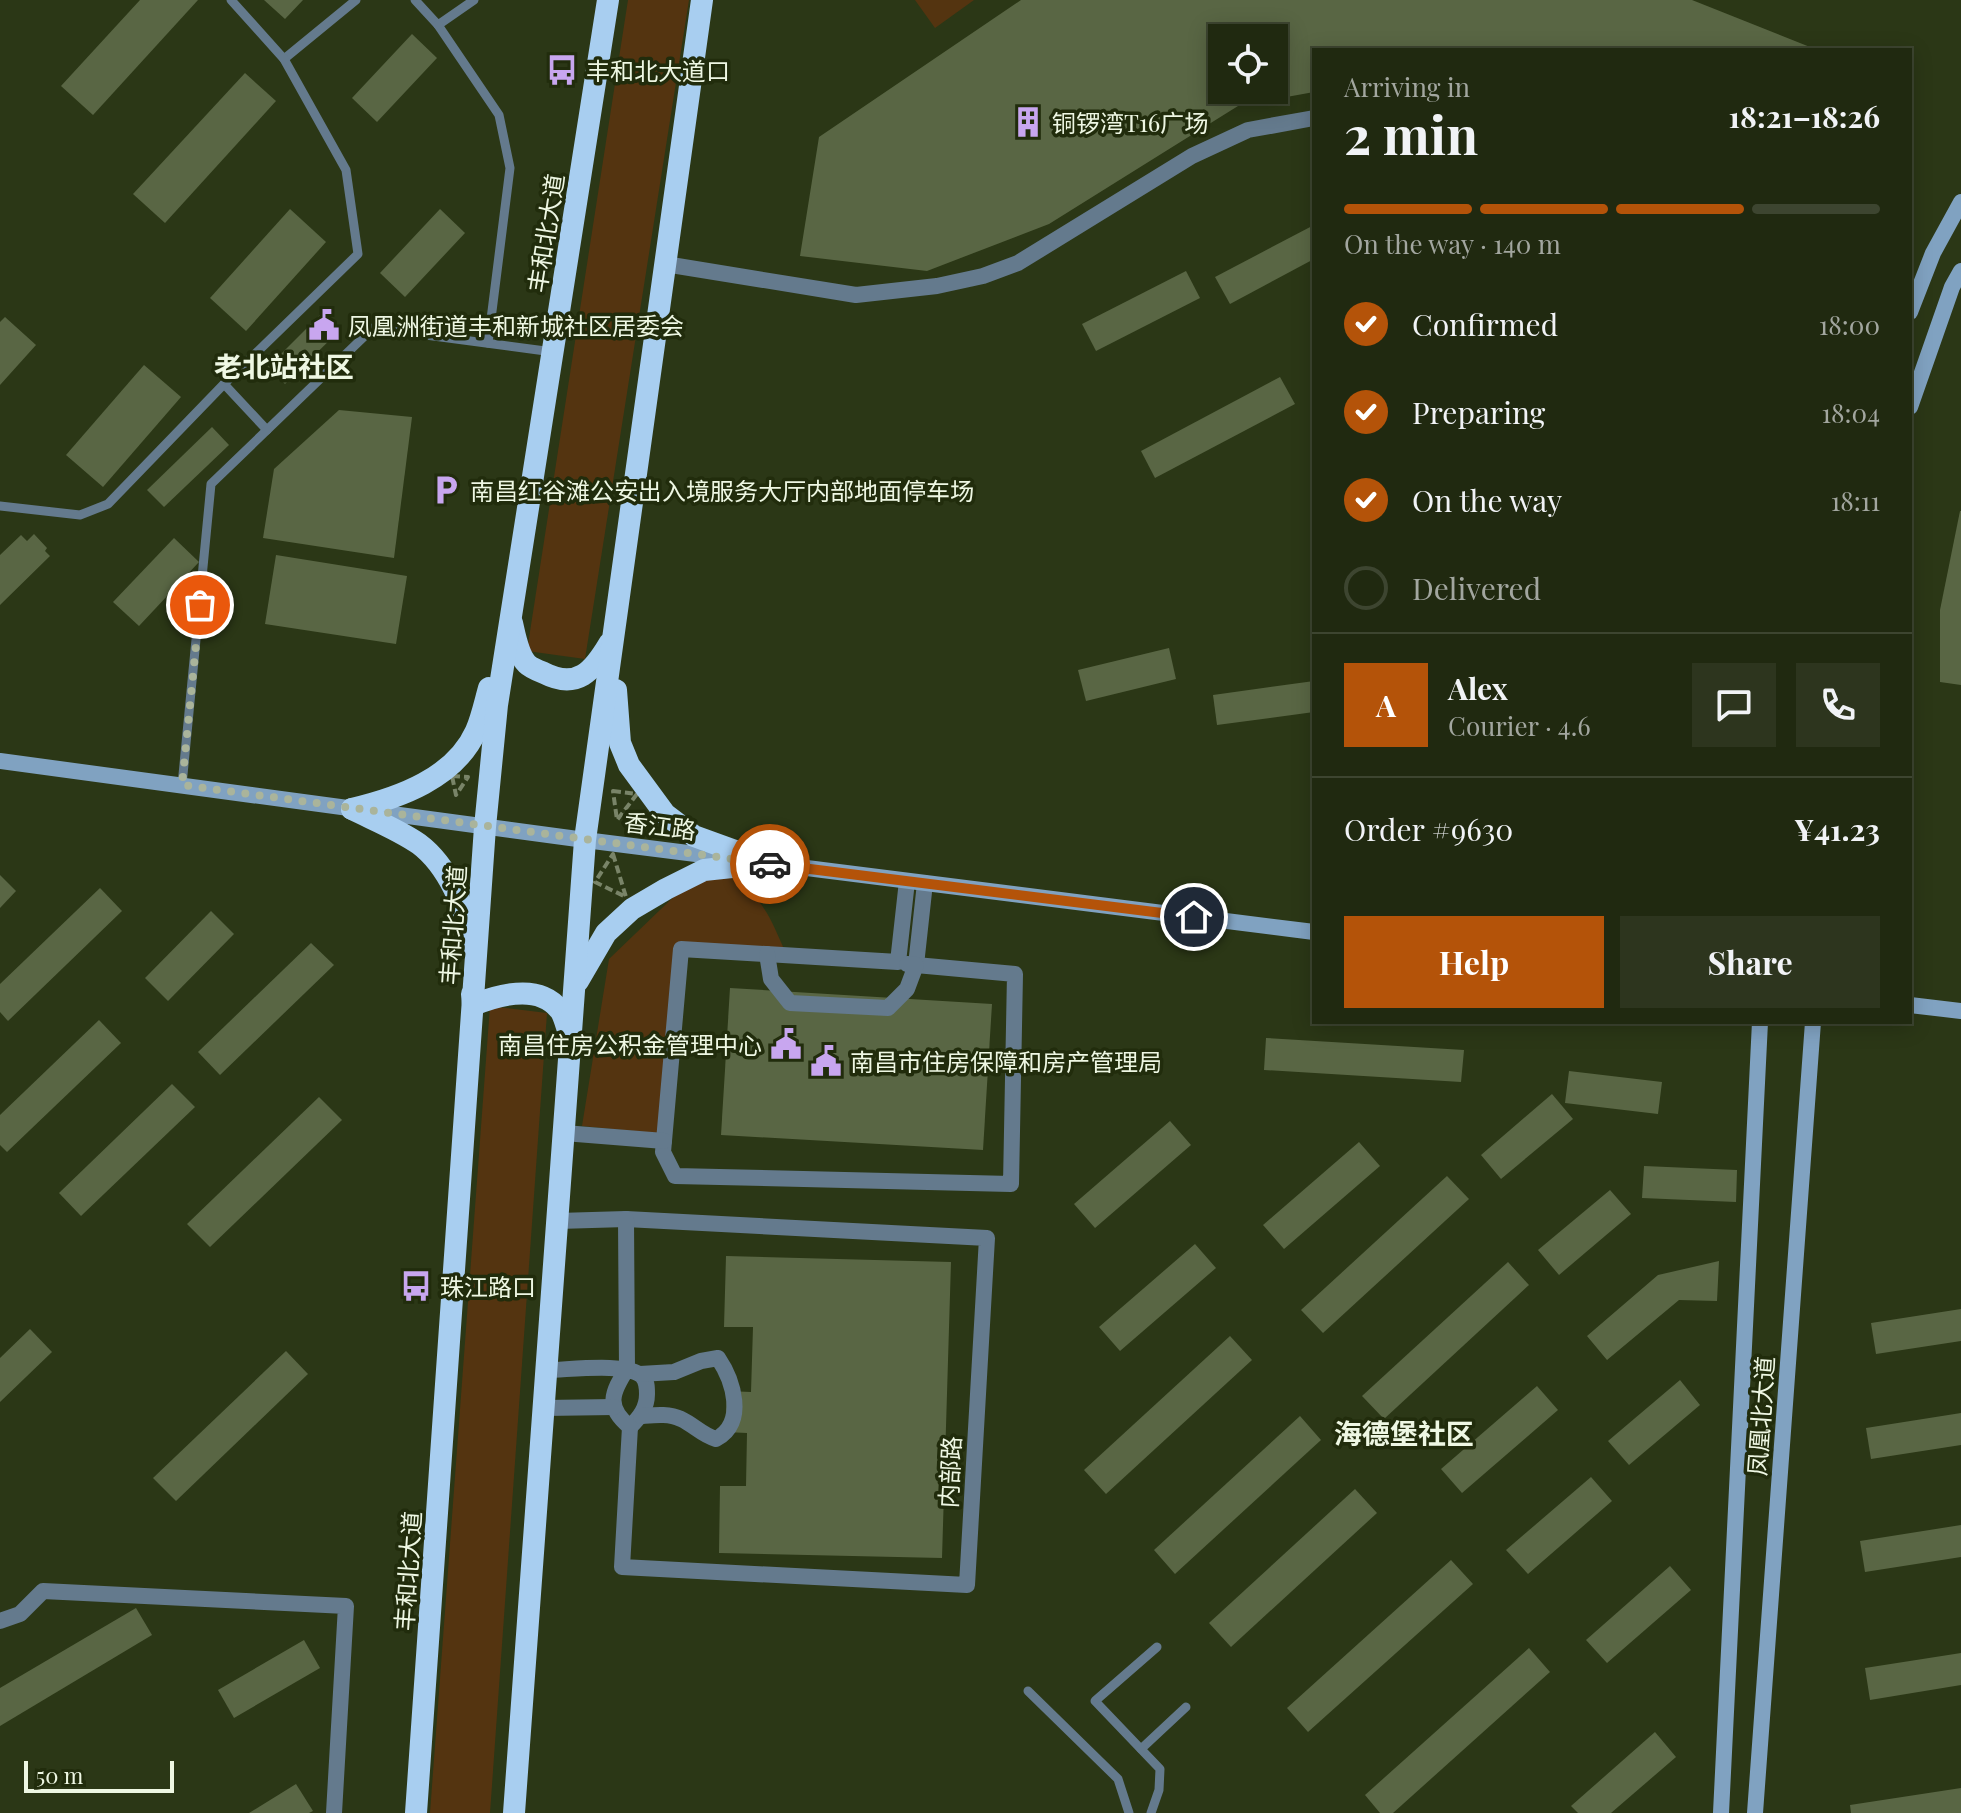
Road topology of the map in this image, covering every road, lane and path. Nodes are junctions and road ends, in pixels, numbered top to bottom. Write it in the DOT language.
graph roads {
  1 [pos="231,0"];
  2 [pos="356,0"];
  3 [pos="415,0"];
  4 [pos="474,0"];
  5 [pos="608,0"];
  6 [pos="702,0"];
  7 [pos="438,25"];
  8 [pos="284,59"];
  9 [pos="1312,118"];
  10 [pos="1961,202"];
  11 [pos="665,264"];
  12 [pos="1961,271"];
  13 [pos="1912,307"];
  14 [pos="488,343"];
  15 [pos="553,352"];
  16 [pos="224,384"];
  17 [pos="1912,401"];
  18 [pos="267,430"];
  19 [pos="0,506"];
  20 [pos="510,618"];
  21 [pos="614,636"];
  22 [pos="0,761"];
  23 [pos="182,785"];
  24 [pos="352,809"];
  25 [pos="617,820"];
  26 [pos="485,827"];
  27 [pos="585,840"];
  28 [pos="768,863"];
  29 [pos="907,881"];
  30 [pos="925,883"];
  31 [pos="626,897"];
  32 [pos="1312,932"];
  33 [pos="767,954"];
  34 [pos="898,962"];
  35 [pos="916,965"];
  36 [pos="575,986"];
  37 [pos="473,1005"];
  38 [pos="1912,1005"];
  39 [pos="1961,1011"];
  40 [pos="1760,1024"];
  41 [pos="1813,1024"];
  42 [pos="571,1038"];
  43 [pos="564,1138"];
  44 [pos="664,1146"];
  45 [pos="626,1219"];
  46 [pos="558,1221"];
  47 [pos="547,1370"];
  48 [pos="634,1372"];
  49 [pos="614,1407"];
  50 [pos="544,1408"];
  51 [pos="636,1422"];
  52 [pos="0,1621"];
  53 [pos="1157,1647"];
  54 [pos="1028,1691"];
  55 [pos="1186,1707"];
  56 [pos="1141,1749"];
  57 [pos="334,1813"];
  58 [pos="416,1813"];
  59 [pos="514,1813"];
  60 [pos="1129,1813"];
  61 [pos="1151,1813"];
  62 [pos="1721,1813"];
  63 [pos="1755,1813"];
  1 -- 8 [label="lane"];
  2 -- 8 [label="lane"];
  3 -- 7 [label="lane"];
  4 -- 7 [label="lane"];
  5 -- 15 [label="highway, 丰和北大道"];
  6 -- 11 [label="highway"];
  7 -- 14 [label="lane"];
  8 -- 16 [label="lane"];
  9 -- 11 [label="street"];
  10 -- 13 [label="main road"];
  11 -- 21 [label="highway"];
  12 -- 17 [label="main road"];
  14 -- 15 [label="lane"];
  14 -- 18 [label="lane"];
  15 -- 20 [label="highway, 丰和北大道"];
  16 -- 18 [label="lane"];
  16 -- 19 [label="lane"];
  18 -- 23 [label="lane"];
  20 -- 21 [label="highway"];
  20 -- 24 [label="highway"];
  20 -- 26 [label="highway, 丰和北大道"];
  21 -- 27 [label="highway"];
  21 -- 28 [label="highway"];
  22 -- 23 [label="main road, 香江路"];
  23 -- 24 [label="main road, 香江路"];
  24 -- 26 [label="main road, 香江路"];
  24 -- 37 [label="highway"];
  25 -- 25 [label="path"];
  26 -- 27 [label="main road, 香江路"];
  26 -- 37 [label="highway, 丰和北大道"];
  27 -- 28 [label="main road, 香江路"];
  27 -- 36 [label="highway"];
  28 -- 29 [label="main road, 香江路"];
  28 -- 36 [label="highway"];
  29 -- 30 [label="main road, 香江路"];
  29 -- 34 [label="street"];
  30 -- 32 [label="main road, 香江路"];
  30 -- 35 [label="street"];
  31 -- 31 [label="path"];
  33 -- 34 [label="street"];
  33 -- 35 [label="street"];
  33 -- 44 [label="street"];
  34 -- 35 [label="street"];
  35 -- 44 [label="street"];
  36 -- 42 [label="highway"];
  37 -- 42 [label="highway"];
  37 -- 58 [label="highway, 丰和北大道"];
  38 -- 39 [label="main road"];
  40 -- 62 [label="main road, 凤凰北大道"];
  41 -- 63 [label="main road, 凤凰北大道"];
  42 -- 43 [label="highway"];
  43 -- 44 [label="street"];
  43 -- 46 [label="highway"];
  45 -- 46 [label="street, 内部路"];
  45 -- 48 [label="street"];
  45 -- 51 [label="street, 内部路"];
  46 -- 47 [label="highway"];
  47 -- 48 [label="street"];
  47 -- 50 [label="highway"];
  48 -- 49 [label="street"];
  48 -- 51 [label="street"];
  48 -- 51 [label="street"];
  49 -- 50 [label="street"];
  49 -- 51 [label="street"];
  50 -- 59 [label="highway"];
  52 -- 57 [label="street"];
  53 -- 56 [label="lane"];
  54 -- 60 [label="lane"];
  55 -- 56 [label="lane"];
  56 -- 61 [label="lane"];
}
